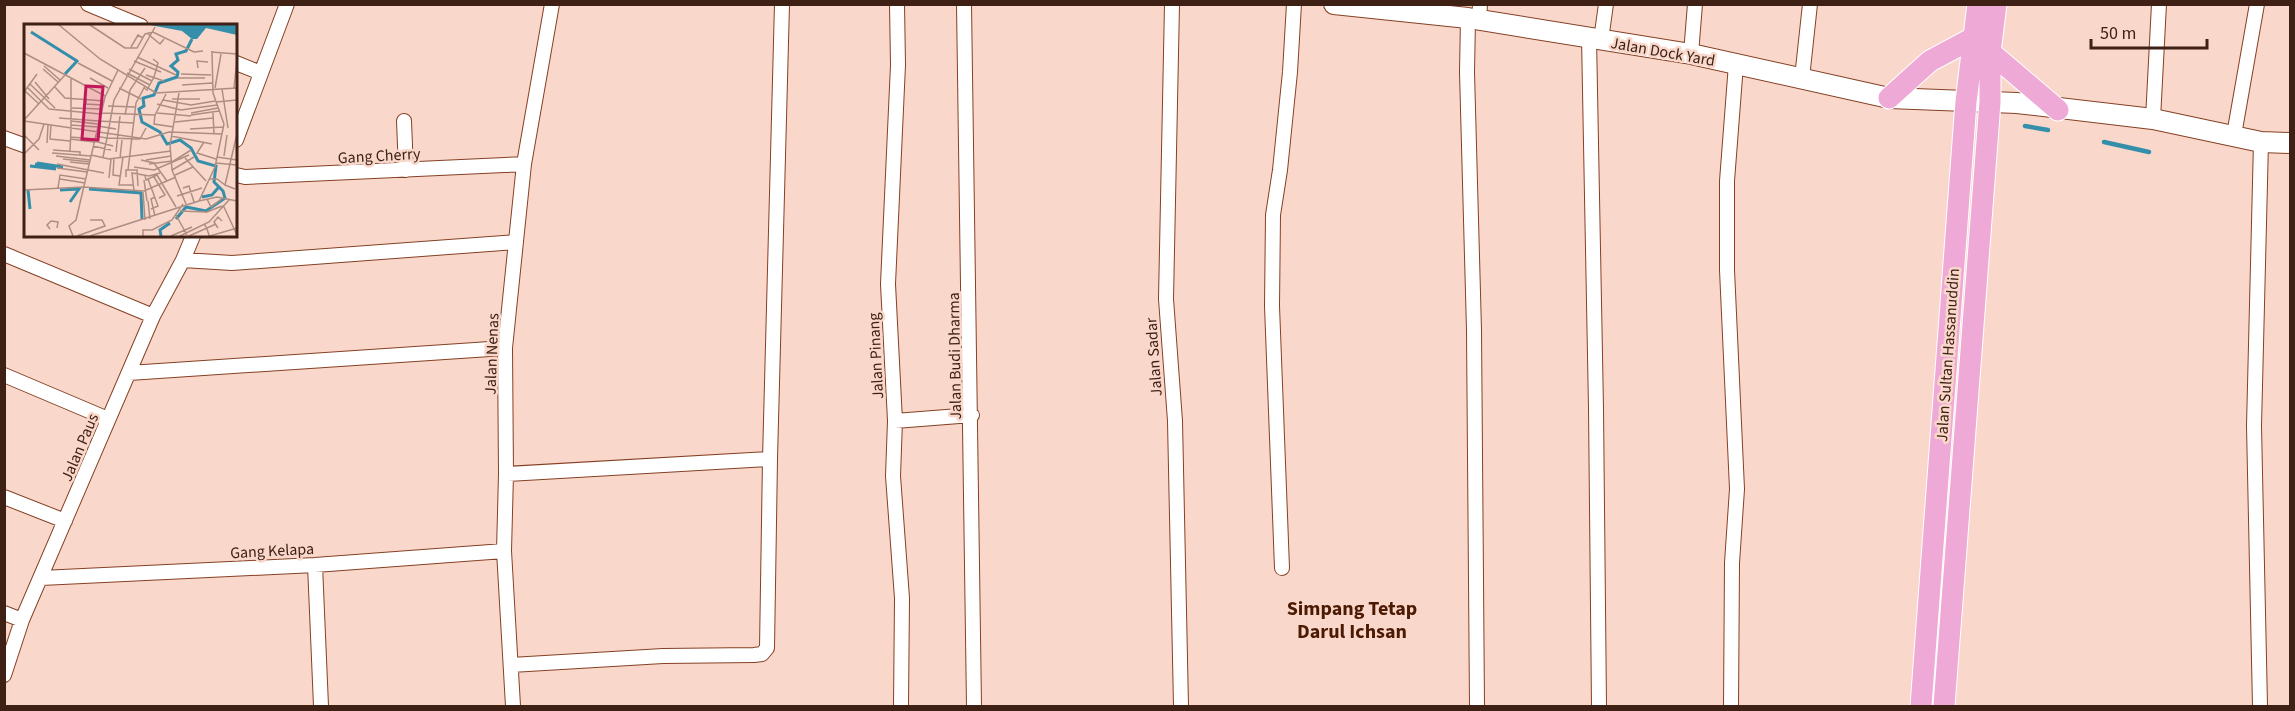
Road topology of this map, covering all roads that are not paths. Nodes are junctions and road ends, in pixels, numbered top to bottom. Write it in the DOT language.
graph roads {
  1 [pos="88,4"];
  2 [pos="287,4"];
  3 [pos="552,4"];
  4 [pos="782,4"];
  5 [pos="897,4"];
  6 [pos="964,4"];
  7 [pos="1172,4"];
  8 [pos="1294,4"];
  9 [pos="1334,4"];
  10 [pos="1606,4"];
  11 [pos="1695,4"];
  12 [pos="1810,4"];
  13 [pos="1978,4"];
  14 [pos="1996,4"];
  15 [pos="2159,4"];
  16 [pos="2257,4"];
  17 [pos="1474,20"];
  18 [pos="136,24"];
  19 [pos="1973,38"];
  20 [pos="1595,39"];
  21 [pos="1990,52"];
  22 [pos="1691,54"];
  23 [pos="237,63"];
  24 [pos="1736,64"];
  25 [pos="261,73"];
  26 [pos="1802,78"];
  27 [pos="1889,99"];
  28 [pos="1966,102"];
  29 [pos="1990,102"];
  30 [pos="2058,110"];
  31 [pos="2153,119"];
  32 [pos="404,121"];
  33 [pos="2234,135"];
  34 [pos="237,137"];
  35 [pos="4,138"];
  36 [pos="2261,142"];
  37 [pos="2290,143"];
  38 [pos="24,145"];
  39 [pos="524,164"];
  40 [pos="406,170"];
  41 [pos="237,175"];
  42 [pos="193,237"];
  43 [pos="516,242"];
  44 [pos="4,254"];
  45 [pos="183,260"];
  46 [pos="153,316"];
  47 [pos="505,348"];
  48 [pos="129,373"];
  49 [pos="4,375"];
  50 [pos="972,415"];
  51 [pos="108,419"];
  52 [pos="895,421"];
  53 [pos="770,459"];
  54 [pos="506,474"];
  55 [pos="4,496"];
  56 [pos="65,520"];
  57 [pos="504,550"];
  58 [pos="315,565"];
  59 [pos="1282,568"];
  60 [pos="41,578"];
  61 [pos="4,614"];
  62 [pos="22,620"];
  63 [pos="511,665"];
  64 [pos="4,675"];
  65 [pos="321,706"];
  66 [pos="513,706"];
  67 [pos="900,706"];
  68 [pos="974,706"];
  69 [pos="1181,706"];
  70 [pos="1477,706"];
  71 [pos="1599,706"];
  72 [pos="1731,706"];
  73 [pos="1921,706"];
  74 [pos="1944,706"];
  75 [pos="2260,706"];
  1 -- 18 [label="street"];
  2 -- 25 [label="street"];
  3 -- 39 [label="street, Jalan Nenas"];
  4 -- 53 [label="street"];
  5 -- 52 [label="street, Jalan Pinang"];
  6 -- 50 [label="street, Jalan Budi Dharma"];
  7 -- 69 [label="street, Jalan Sadar"];
  8 -- 59 [label="street"];
  9 -- 17 [label="street, Jalan Dock Yard"];
  10 -- 20 [label="street"];
  11 -- 22 [label="street"];
  12 -- 26 [label="street"];
  13 -- 19 [label="main road, Jalan Sultan Hassanuddin"];
  14 -- 21 [label="main road, Jalan Sultan Hassanuddin"];
  15 -- 31 [label="street"];
  16 -- 33 [label="street"];
  17 -- 20 [label="street, Jalan Dock Yard"];
  17 -- 70 [label="street"];
  19 -- 27 [label="main road"];
  19 -- 28 [label="main road, Jalan Sultan Hassanuddin"];
  20 -- 22 [label="street, Jalan Dock Yard"];
  20 -- 71 [label="street"];
  21 -- 29 [label="main road, Jalan Sultan Hassanuddin"];
  21 -- 30 [label="main road"];
  22 -- 24 [label="street, Jalan Dock Yard"];
  23 -- 25 [label="street"];
  24 -- 26 [label="street, Jalan Dock Yard"];
  24 -- 72 [label="street"];
  25 -- 34 [label="street"];
  26 -- 27 [label="street, Jalan Dock Yard"];
  27 -- 28 [label="street, Jalan Dock Yard"];
  28 -- 29 [label="street, Jalan Dock Yard"];
  28 -- 73 [label="main road, Jalan Sultan Hassanuddin"];
  29 -- 30 [label="street, Jalan Dock Yard"];
  29 -- 74 [label="main road, Jalan Sultan Hassanuddin"];
  30 -- 31 [label="street, Jalan Dock Yard"];
  31 -- 33 [label="street, Jalan Dock Yard"];
  32 -- 40 [label="street"];
  33 -- 36 [label="street, Jalan Dock Yard"];
  35 -- 38 [label="street"];
  36 -- 37 [label="street, Jalan Dock Yard"];
  36 -- 75 [label="street"];
  39 -- 40 [label="street, Gang Cherry"];
  39 -- 43 [label="street, Jalan Nenas"];
  40 -- 41 [label="street, Gang Cherry"];
  42 -- 45 [label="street, Jalan Paus"];
  43 -- 45 [label="street"];
  43 -- 47 [label="street, Jalan Nenas"];
  44 -- 46 [label="street"];
  45 -- 46 [label="street, Jalan Paus"];
  46 -- 48 [label="street, Jalan Paus"];
  47 -- 48 [label="street"];
  47 -- 54 [label="street, Jalan Nenas"];
  48 -- 51 [label="street, Jalan Paus"];
  49 -- 51 [label="street"];
  50 -- 52 [label="street"];
  50 -- 68 [label="street, Jalan Budi Dharma"];
  51 -- 56 [label="street, Jalan Paus"];
  52 -- 67 [label="street, Jalan Pinang"];
  53 -- 54 [label="street"];
  53 -- 63 [label="street"];
  54 -- 57 [label="street, Jalan Nenas"];
  55 -- 56 [label="street"];
  56 -- 60 [label="street, Jalan Paus"];
  57 -- 58 [label="street, Gang Kelapa"];
  57 -- 63 [label="street, Jalan Nenas"];
  58 -- 60 [label="street, Gang Kelapa"];
  58 -- 65 [label="street"];
  60 -- 62 [label="street, Jalan Paus"];
  61 -- 62 [label="street"];
  62 -- 64 [label="street, Jalan Paus"];
  63 -- 66 [label="street, Jalan Nenas"];
}
